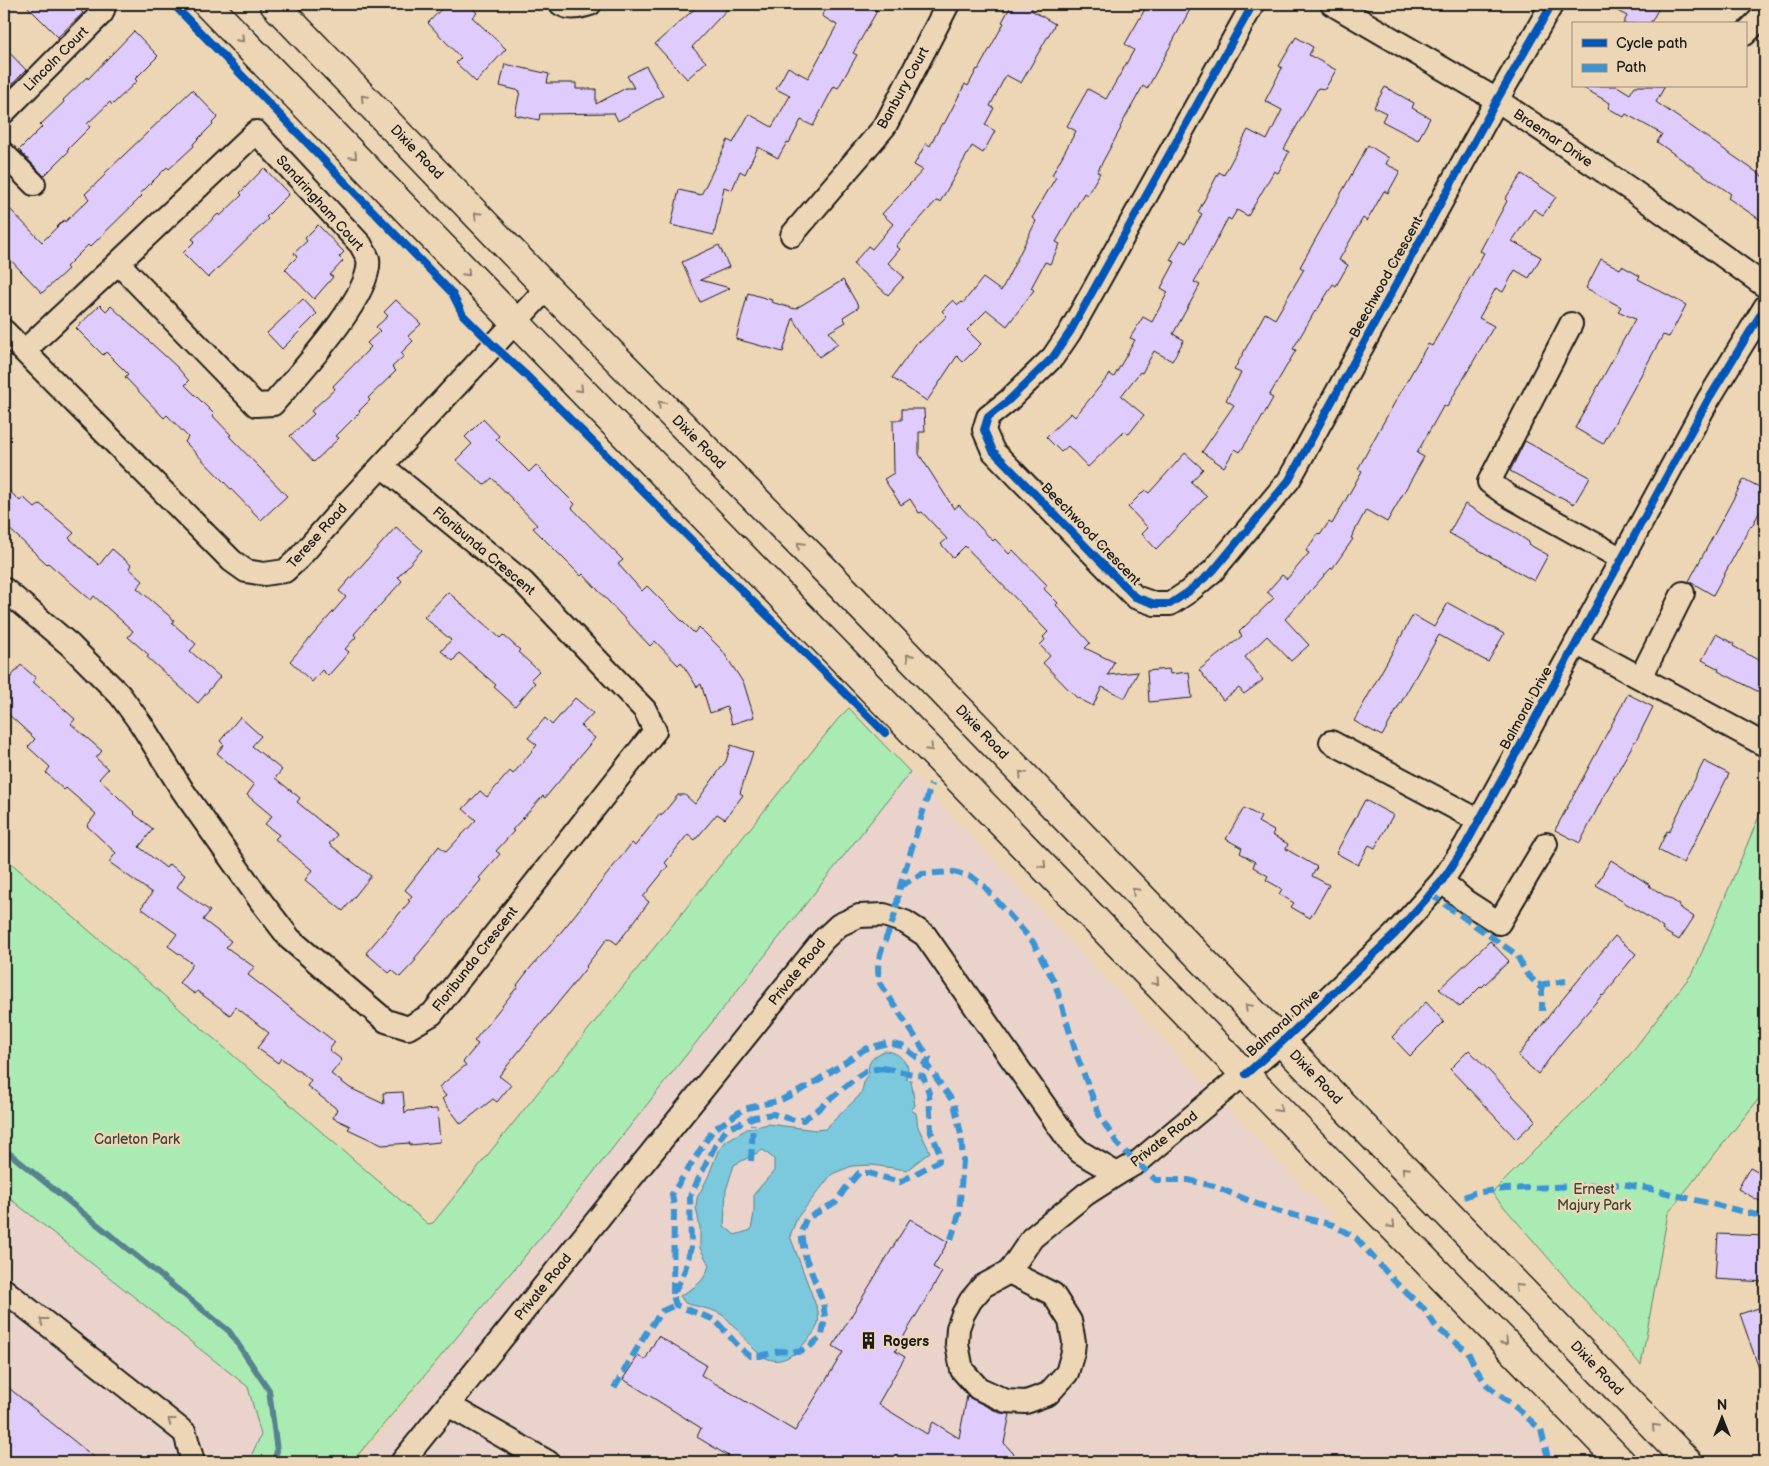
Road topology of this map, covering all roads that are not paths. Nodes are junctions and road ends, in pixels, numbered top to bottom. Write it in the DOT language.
graph roads {
  1 [pos="105,4"];
  2 [pos="207,4"];
  3 [pos="274,4"];
  4 [pos="561,4"];
  5 [pos="590,4"];
  6 [pos="948,4"];
  7 [pos="1253,4"];
  8 [pos="1332,4"];
  9 [pos="1552,4"];
  10 [pos="1765,14"];
  11 [pos="1746,33"];
  12 [pos="1497,100"];
  13 [pos="4,112"];
  14 [pos="4,154"];
  15 [pos="34,184"];
  16 [pos="792,235"];
  17 [pos="118,263"];
  18 [pos="1765,286"];
  19 [pos="547,288"];
  20 [pos="1765,307"];
  21 [pos="514,322"];
  22 [pos="1571,324"];
  23 [pos="4,331"];
  24 [pos="24,351"];
  25 [pos="382,466"];
  26 [pos="1622,559"];
  27 [pos="4,589"];
  28 [pos="1683,593"];
  29 [pos="1576,642"];
  30 [pos="1641,677"];
  31 [pos="1331,742"];
  32 [pos="1765,745"];
  33 [pos="1478,820"];
  34 [pos="1546,844"];
  35 [pos="1442,881"];
  36 [pos="1282,1042"];
  37 [pos="1246,1074"];
  38 [pos="1117,1174"];
  39 [pos="1009,1272"];
  40 [pos="4,1290"];
  41 [pos="448,1405"];
  42 [pos="193,1462"];
  43 [pos="402,1462"];
  44 [pos="548,1462"];
  45 [pos="1621,1462"];
  46 [pos="1688,1462"];
  1 -- 13 [label="street, Lincoln Court"];
  2 -- 21 [label="main road, one-way"];
  19 -- 3 [label="main road, Dixie Road, one-way"];
  4 -- 5 [label="street"];
  6 -- 16 [label="street, Banbury Court"];
  7 -- 12 [label="street, Beechwood Crescent"];
  8 -- 12 [label="street, Braemar Drive"];
  9 -- 12 [label="street, Beechwood Crescent"];
  10 -- 11 [label="street"];
  12 -- 18 [label="street, Braemar Drive"];
  14 -- 15 [label="street"];
  17 -- 17 [label="street, Sandringham Court"];
  17 -- 24 [label="street, Sandringham Court"];
  19 -- 21 [label="street, Terese Road"];
  36 -- 19 [label="main road, Dixie Road, one-way"];
  20 -- 26 [label="street, Balmoral Drive"];
  21 -- 25 [label="street, Terese Road"];
  21 -- 37 [label="main road, one-way"];
  22 -- 26 [label="street"];
  23 -- 24 [label="street, Terese Road"];
  24 -- 25 [label="street, Terese Road"];
  25 -- 27 [label="street, Floribunda Crescent"];
  26 -- 29 [label="street, Balmoral Drive"];
  28 -- 30 [label="street"];
  29 -- 30 [label="street"];
  29 -- 33 [label="street, Balmoral Drive"];
  30 -- 32 [label="street"];
  31 -- 33 [label="street"];
  33 -- 35 [label="street, Balmoral Drive"];
  34 -- 35 [label="street"];
  35 -- 36 [label="street, Balmoral Drive"];
  36 -- 37 [label="street, Balmoral Drive"];
  46 -- 36 [label="main road, Dixie Road, one-way"];
  37 -- 38 [label="street, Private Road"];
  37 -- 45 [label="main road, one-way"];
  38 -- 39 [label="street"];
  38 -- 41 [label="street, Private Road"];
  39 -- 39 [label="street"];
  42 -- 40 [label="street, one-way"];
  41 -- 43 [label="street, Private Road"];
  41 -- 44 [label="street"];
}
